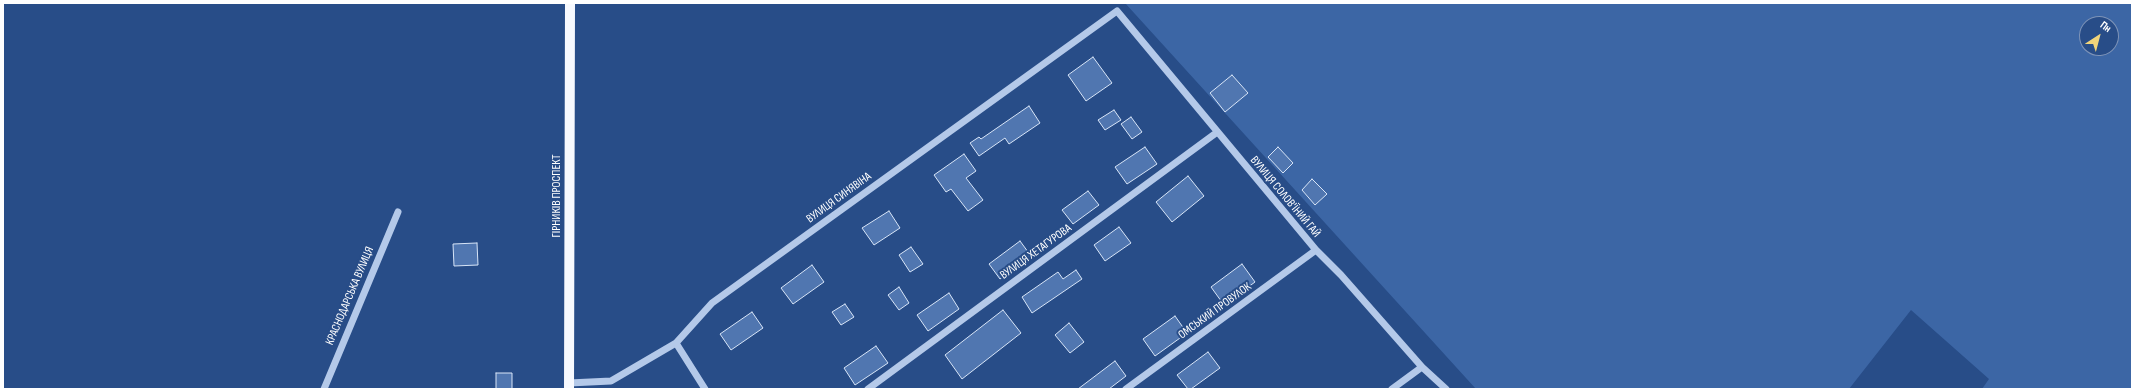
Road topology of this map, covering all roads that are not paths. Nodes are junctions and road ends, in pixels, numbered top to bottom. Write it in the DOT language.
graph roads {
  1 [pos="570,3"];
  2 [pos="1117,11"];
  3 [pos="1216,133"];
  4 [pos="398,212"];
  5 [pos="1316,250"];
  6 [pos="676,343"];
  7 [pos="1422,367"];
  8 [pos="569,386"];
  9 [pos="324,389"];
  10 [pos="705,389"];
  11 [pos="868,389"];
  12 [pos="1126,389"];
  13 [pos="1392,389"];
  14 [pos="1446,389"];
  1 -- 8 [label="main road, ГІРНИКІВ ПРОСПЕКТ"];
  2 -- 3 [label="street, ВУЛИЦЯ СОЛОВ'ЇНИЙ ГАЙ"];
  2 -- 6 [label="street, ВУЛИЦЯ СИНЯВІНА"];
  3 -- 5 [label="street, ВУЛИЦЯ СОЛОВ'ЇНИЙ ГАЙ"];
  3 -- 11 [label="street, ВУЛИЦЯ ХЕТАГУРОВА"];
  4 -- 9 [label="street, КРАСНОДАРСЬКА ВУЛИЦЯ"];
  5 -- 7 [label="street, ВУЛИЦЯ СОЛОВ'ЇНИЙ ГАЙ"];
  5 -- 12 [label="street, ОМСЬКИЙ ПРОВУЛОК"];
  6 -- 8 [label="street, ВУЛИЦЯ СИНЯВІНА"];
  6 -- 10 [label="street"];
  7 -- 13 [label="street"];
  7 -- 14 [label="street, ВУЛИЦЯ СОЛОВ'ЇНИЙ ГАЙ"];
}
